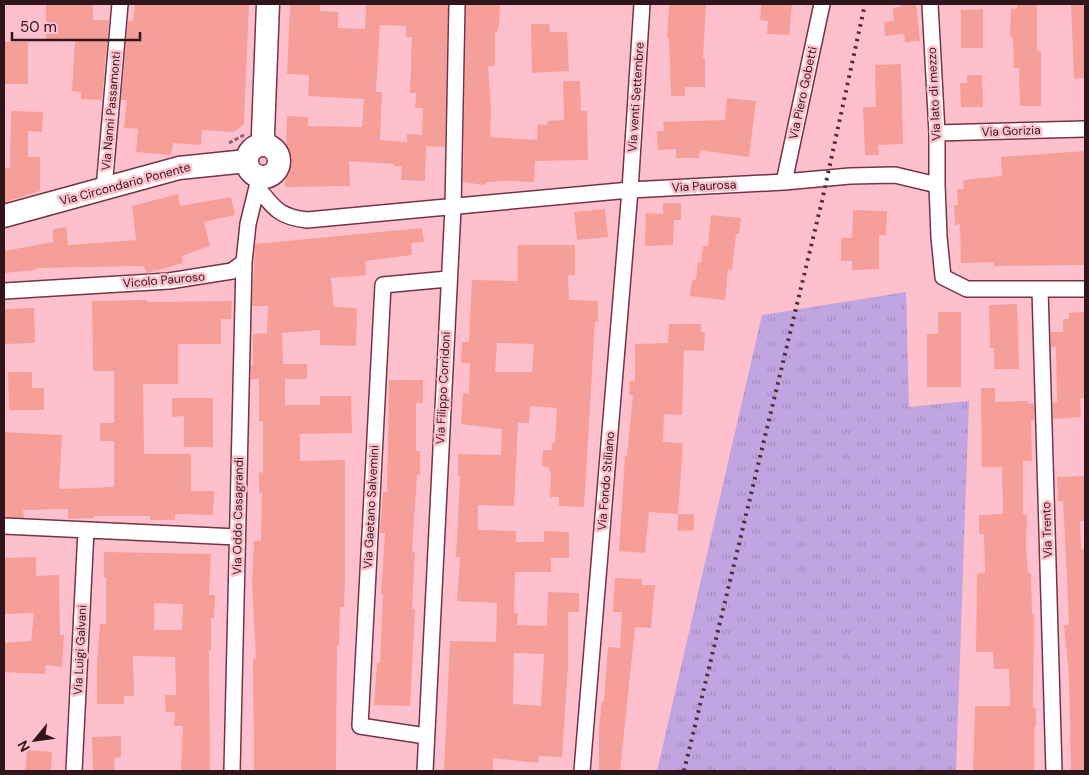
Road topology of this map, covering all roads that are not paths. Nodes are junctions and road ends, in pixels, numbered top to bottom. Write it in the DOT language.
graph roads {
  1 [pos="120,4"];
  2 [pos="268,4"];
  3 [pos="457,4"];
  4 [pos="642,4"];
  5 [pos="822,4"];
  6 [pos="930,4"];
  7 [pos="1085,129"];
  8 [pos="937,133"];
  9 [pos="263,139"];
  10 [pos="254,175"];
  11 [pos="784,182"];
  12 [pos="937,185"];
  13 [pos="104,189"];
  14 [pos="630,190"];
  15 [pos="453,208"];
  16 [pos="4,216"];
  17 [pos="244,262"];
  18 [pos="448,279"];
  19 [pos="1040,289"];
  20 [pos="1085,289"];
  21 [pos="4,290"];
  22 [pos="4,526"];
  23 [pos="86,530"];
  24 [pos="237,537"];
  25 [pos="426,736"];
  26 [pos="74,771"];
  27 [pos="232,771"];
  28 [pos="425,771"];
  29 [pos="582,771"];
  30 [pos="1054,771"];
  1 -- 13 [label="street, Via Nanni Passamonti"];
  2 -- 9 [label="street"];
  3 -- 15 [label="street, Via Filippo Corridoni"];
  4 -- 14 [label="street, Via venti Settembre"];
  5 -- 11 [label="street, Via Piero Gobetti"];
  6 -- 8 [label="street, Via lato di mezzo"];
  7 -- 8 [label="street, Via Gorizia"];
  8 -- 12 [label="street, Via lato di mezzo"];
  9 -- 10 [label="street"];
  9 -- 10 [label="street"];
  10 -- 13 [label="street, Via Circondario Ponente"];
  10 -- 15 [label="street, Via Paurosa"];
  10 -- 17 [label="street"];
  11 -- 12 [label="street, Via Paurosa"];
  11 -- 14 [label="street, Via Paurosa"];
  12 -- 19 [label="street"];
  13 -- 16 [label="street, Via Circondario Ponente"];
  14 -- 15 [label="street, Via Paurosa"];
  14 -- 29 [label="street, Via Fondo Stiliano"];
  15 -- 18 [label="street, Via Filippo Corridoni"];
  17 -- 21 [label="street, Vicolo Pauroso"];
  17 -- 24 [label="street, Via Oddo Casagrandi"];
  18 -- 25 [label="street, Via Filippo Corridoni"];
  18 -- 25 [label="street, Via Gaetano Salvemini"];
  19 -- 20 [label="street"];
  19 -- 30 [label="street, Via Trento"];
  22 -- 23 [label="street"];
  23 -- 24 [label="street"];
  23 -- 26 [label="street, Via Luigi Galvani"];
  24 -- 27 [label="street, Via Oddo Casagrandi"];
  25 -- 28 [label="street, Via Filippo Corridoni"];
}
